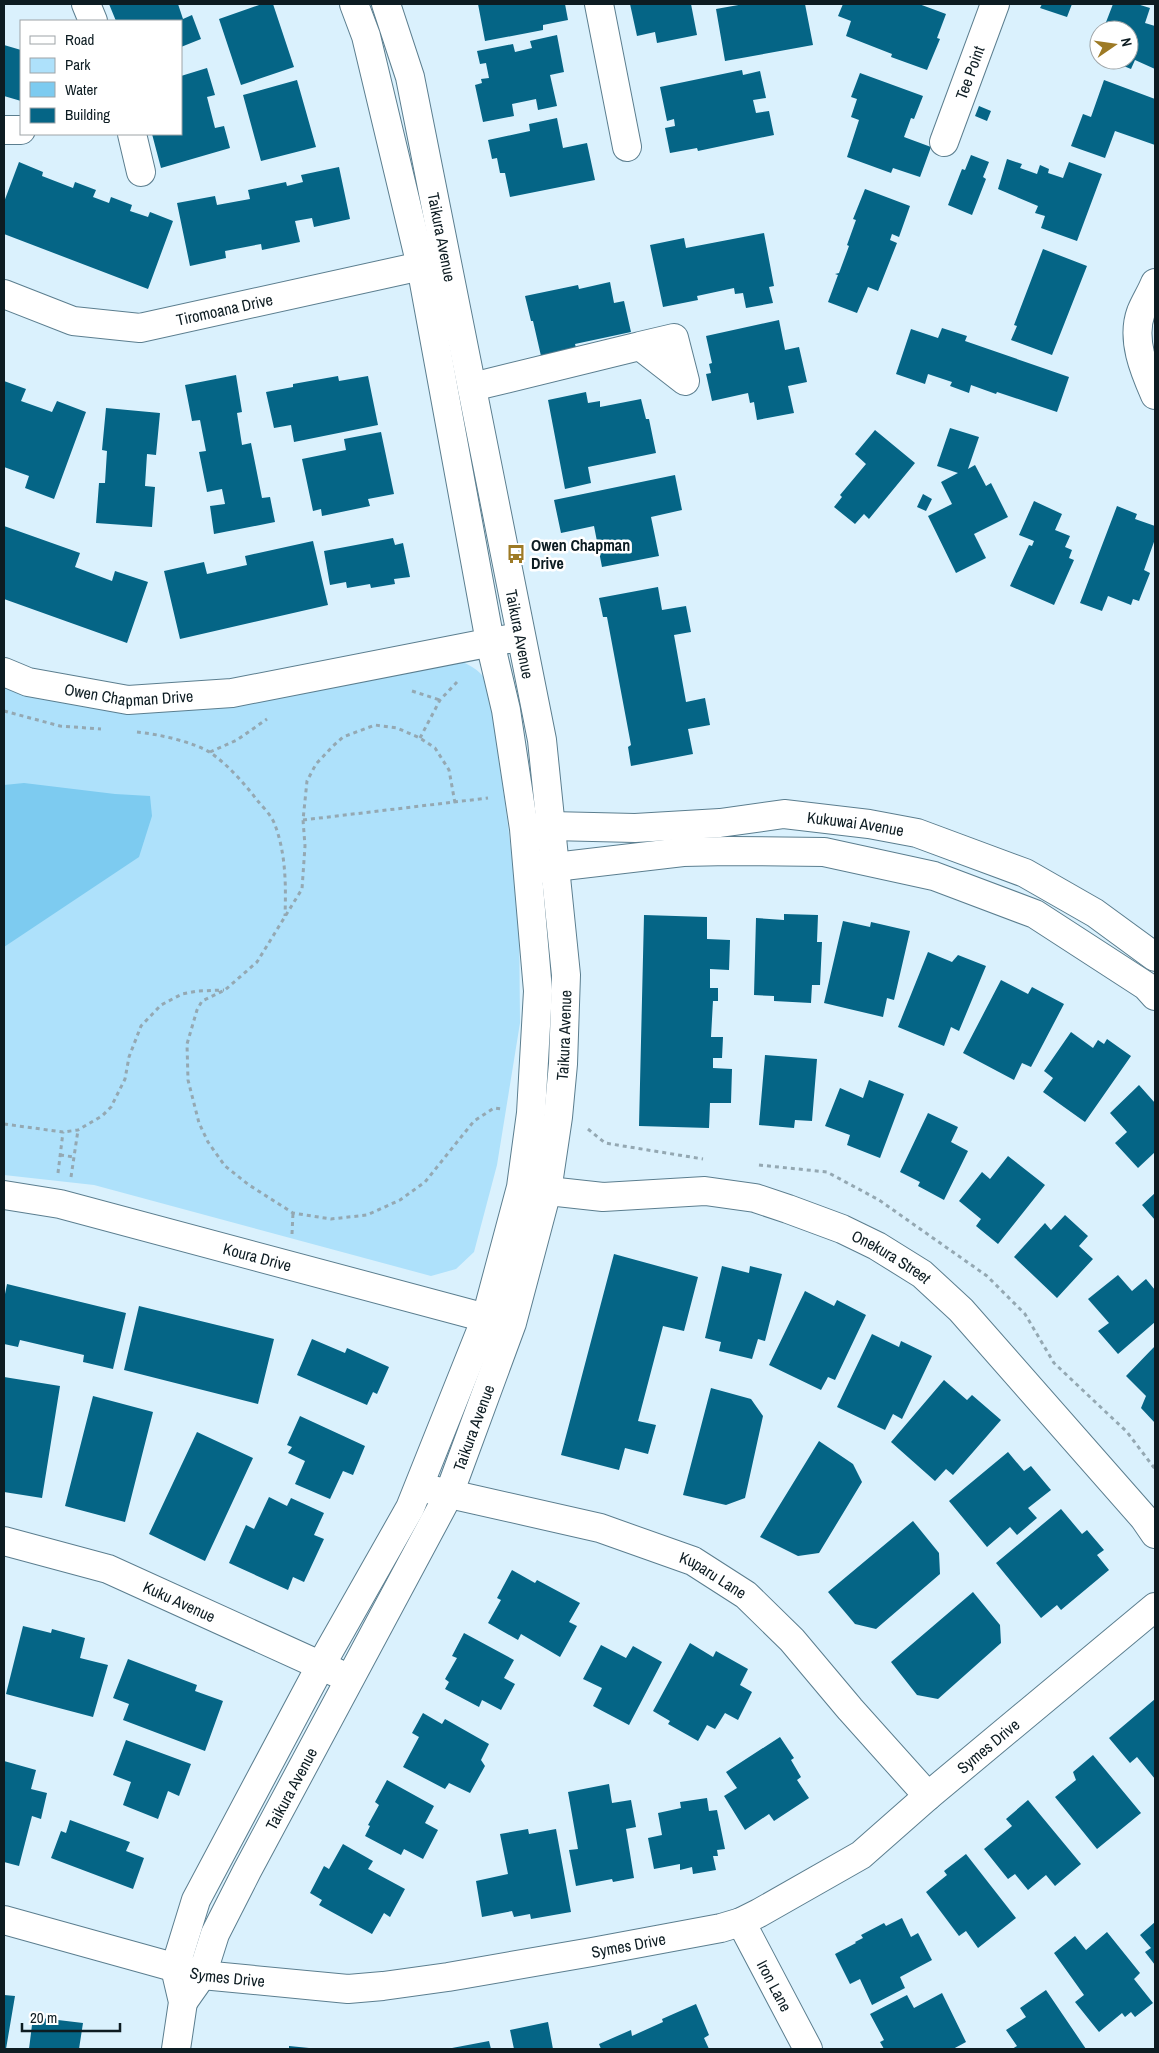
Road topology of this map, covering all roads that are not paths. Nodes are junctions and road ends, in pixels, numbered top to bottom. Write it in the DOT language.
graph roads {
  1 [pos="86,4"];
  2 [pos="354,4"];
  3 [pos="386,4"];
  4 [pos="599,4"];
  5 [pos="995,4"];
  6 [pos="93,20"];
  7 [pos="4,130"];
  8 [pos="20,130"];
  9 [pos="132,135"];
  10 [pos="944,142"];
  11 [pos="627,147"];
  12 [pos="141,172"];
  13 [pos="448,262"];
  14 [pos="421,266"];
  15 [pos="1155,284"];
  16 [pos="4,294"];
  17 [pos="640,346"];
  18 [pos="472,387"];
  19 [pos="1155,395"];
  20 [pos="521,636"];
  21 [pos="490,642"];
  22 [pos="4,672"];
  23 [pos="551,826"];
  24 [pos="524,829"];
  25 [pos="556,867"];
  26 [pos="528,870"];
  27 [pos="1155,957"];
  28 [pos="1155,996"];
  29 [pos="534,1189"];
  30 [pos="4,1195"];
  31 [pos="499,1321"];
  32 [pos="419,1485"];
  33 [pos="449,1494"];
  34 [pos="1155,1534"];
  35 [pos="4,1541"];
  36 [pos="1155,1607"];
  37 [pos="321,1665"];
  38 [pos="350,1678"];
  39 [pos="928,1796"];
  40 [pos="4,1920"];
  41 [pos="741,1922"];
  42 [pos="175,1968"];
  43 [pos="202,1975"];
  44 [pos="182,2002"];
  45 [pos="176,2049"];
  46 [pos="808,2049"];
  1 -- 6 [label="street"];
  2 -- 14 [label="street, Taikura Avenue"];
  3 -- 13 [label="street, Taikura Avenue"];
  4 -- 11 [label="street"];
  5 -- 10 [label="street, Tee Point"];
  7 -- 8 [label="street"];
  9 -- 12 [label="street"];
  13 -- 14 [label="street, Tiromoana Drive"];
  13 -- 18 [label="street, Taikura Avenue"];
  14 -- 16 [label="street, Tiromoana Drive"];
  14 -- 21 [label="street, Taikura Avenue"];
  15 -- 19 [label="street"];
  17 -- 18 [label="street"];
  18 -- 20 [label="street, Taikura Avenue"];
  20 -- 21 [label="street, Owen Chapman Drive"];
  20 -- 23 [label="street, Taikura Avenue"];
  21 -- 22 [label="street, Owen Chapman Drive"];
  21 -- 24 [label="street, Taikura Avenue"];
  23 -- 24 [label="street, Kukuwai Avenue"];
  23 -- 25 [label="street, Taikura Avenue"];
  23 -- 27 [label="street, Kukuwai Avenue"];
  24 -- 26 [label="street, Taikura Avenue"];
  25 -- 26 [label="street, Kukuwai Avenue"];
  25 -- 28 [label="street, Kukuwai Avenue"];
  25 -- 29 [label="street, Taikura Avenue"];
  26 -- 29 [label="street, Taikura Avenue"];
  29 -- 31 [label="street, Taikura Avenue"];
  29 -- 34 [label="street, Onekura Street"];
  30 -- 31 [label="street, Koura Drive"];
  31 -- 32 [label="street, Taikura Avenue"];
  31 -- 33 [label="street, Taikura Avenue"];
  32 -- 33 [label="street, Kuparu Lane"];
  32 -- 37 [label="street, Taikura Avenue"];
  33 -- 38 [label="street, Taikura Avenue"];
  33 -- 39 [label="street, Kuparu Lane"];
  35 -- 37 [label="street, Kuku Avenue"];
  36 -- 39 [label="street, Symes Drive"];
  37 -- 38 [label="street, Kuku Avenue"];
  37 -- 42 [label="street, Taikura Avenue"];
  38 -- 43 [label="street, Taikura Avenue"];
  39 -- 41 [label="street, Symes Drive"];
  40 -- 42 [label="street, Symes Drive"];
  41 -- 43 [label="street, Symes Drive"];
  41 -- 46 [label="street, Iron Lane"];
  42 -- 43 [label="street, Symes Drive"];
  42 -- 44 [label="street, Taikura Avenue"];
  43 -- 44 [label="street, Taikura Avenue"];
  44 -- 45 [label="street, Taikura Avenue"];
}
